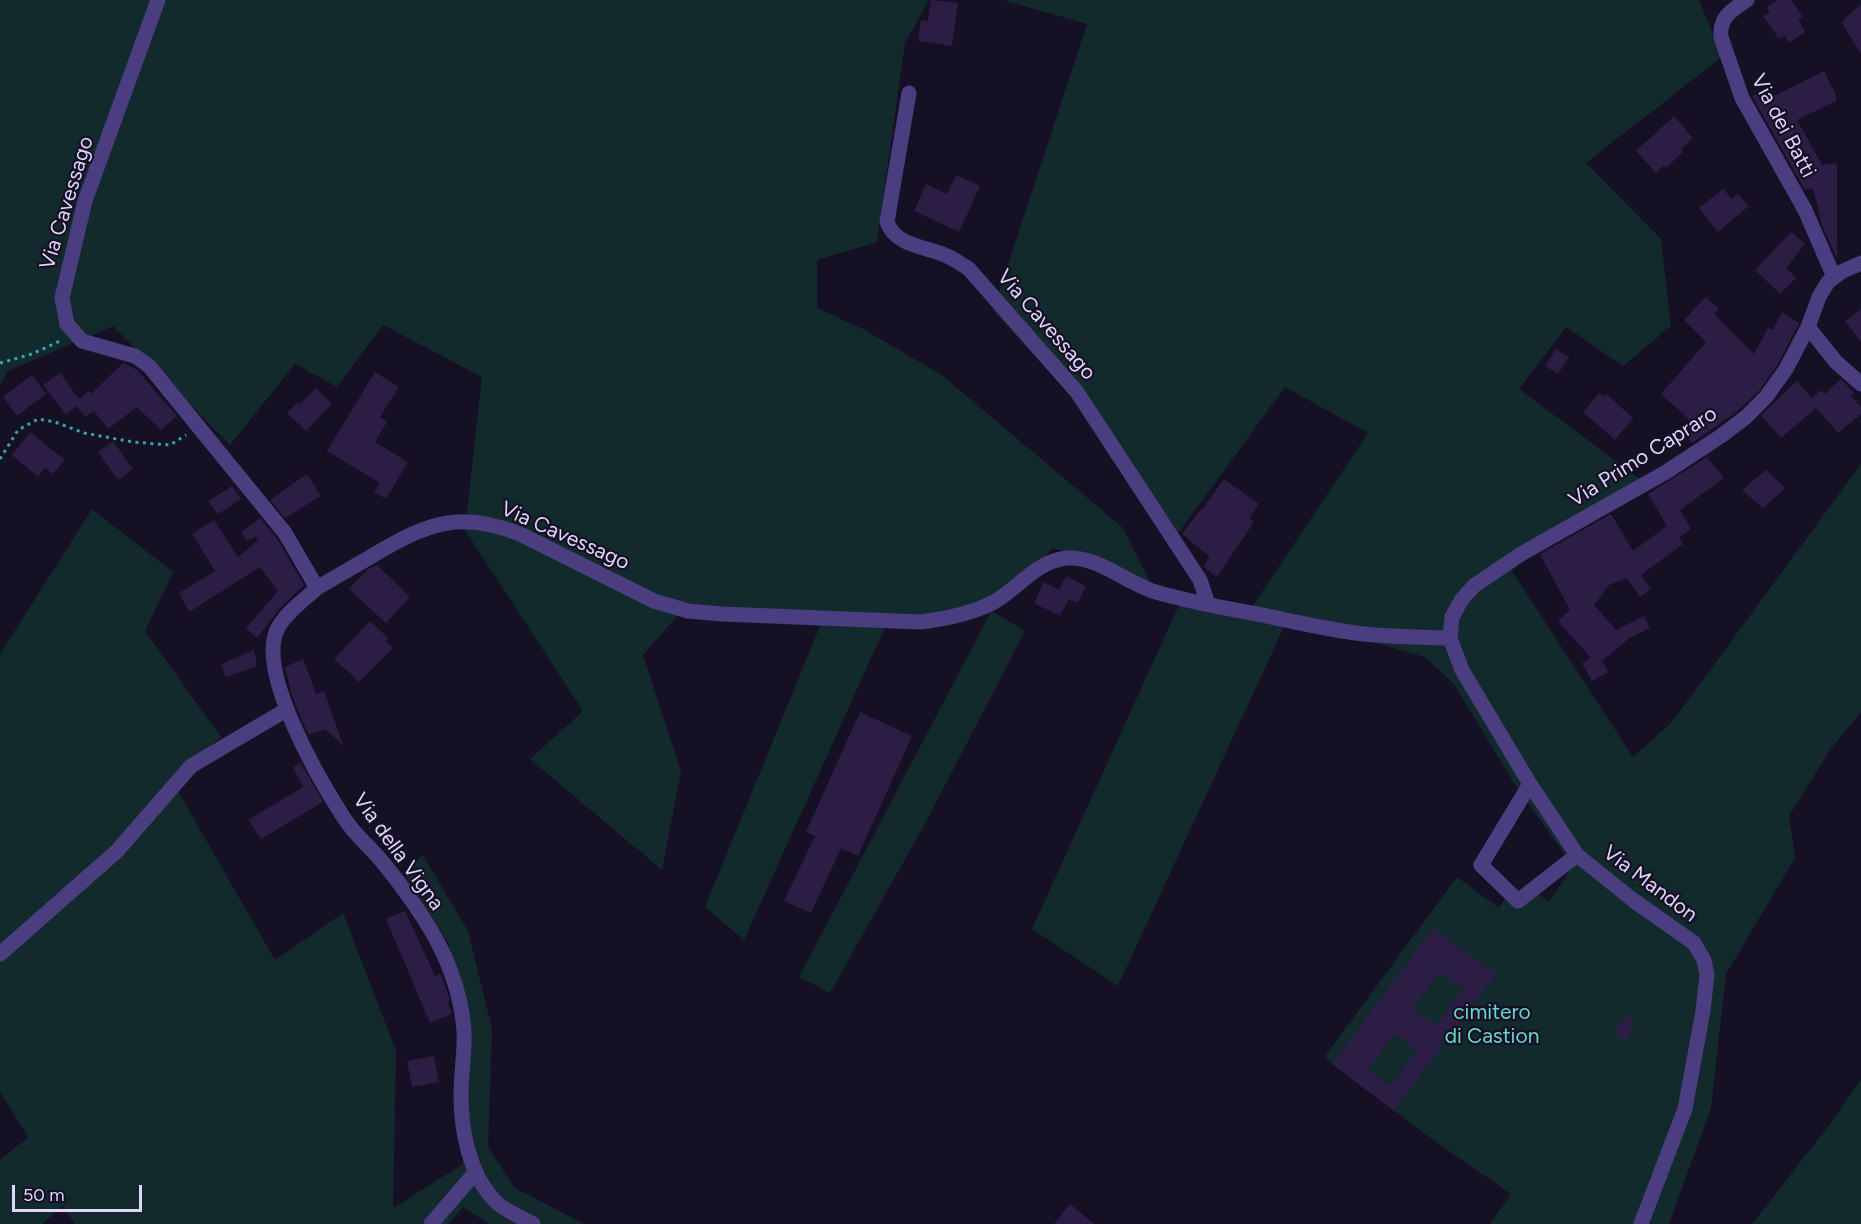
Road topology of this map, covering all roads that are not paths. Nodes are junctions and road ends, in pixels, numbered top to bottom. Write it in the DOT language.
graph roads {
  1 [pos="158,0"];
  2 [pos="1747,0"];
  3 [pos="909,93"];
  4 [pos="1861,263"];
  5 [pos="1834,277"];
  6 [pos="1808,327"];
  7 [pos="1861,384"];
  8 [pos="317,588"];
  9 [pos="1208,604"];
  10 [pos="1450,638"];
  11 [pos="286,710"];
  12 [pos="1530,784"];
  13 [pos="1577,855"];
  14 [pos="0,954"];
  15 [pos="475,1173"];
  16 [pos="431,1224"];
  17 [pos="533,1224"];
  18 [pos="1641,1224"];
  1 -- 8 [label="street, Via Cavessago"];
  2 -- 5 [label="street, Via dei Batti"];
  3 -- 9 [label="street, Via Cavessago"];
  4 -- 5 [label="street, Via Primo Capraro"];
  5 -- 6 [label="street, Via Primo Capraro"];
  6 -- 7 [label="street"];
  6 -- 10 [label="street, Via Primo Capraro"];
  8 -- 9 [label="street, Via Cavessago"];
  8 -- 11 [label="street, Via Cavessago"];
  9 -- 10 [label="street, Via Cavessago"];
  10 -- 12 [label="street, Via Mandon"];
  11 -- 14 [label="street"];
  11 -- 15 [label="street, Via della Vigna"];
  12 -- 13 [label="street, Via Mandon"];
  12 -- 13 [label="street"];
  13 -- 18 [label="street, Via Mandon"];
  15 -- 16 [label="street"];
  15 -- 17 [label="street, Via della Vigna"];
}
